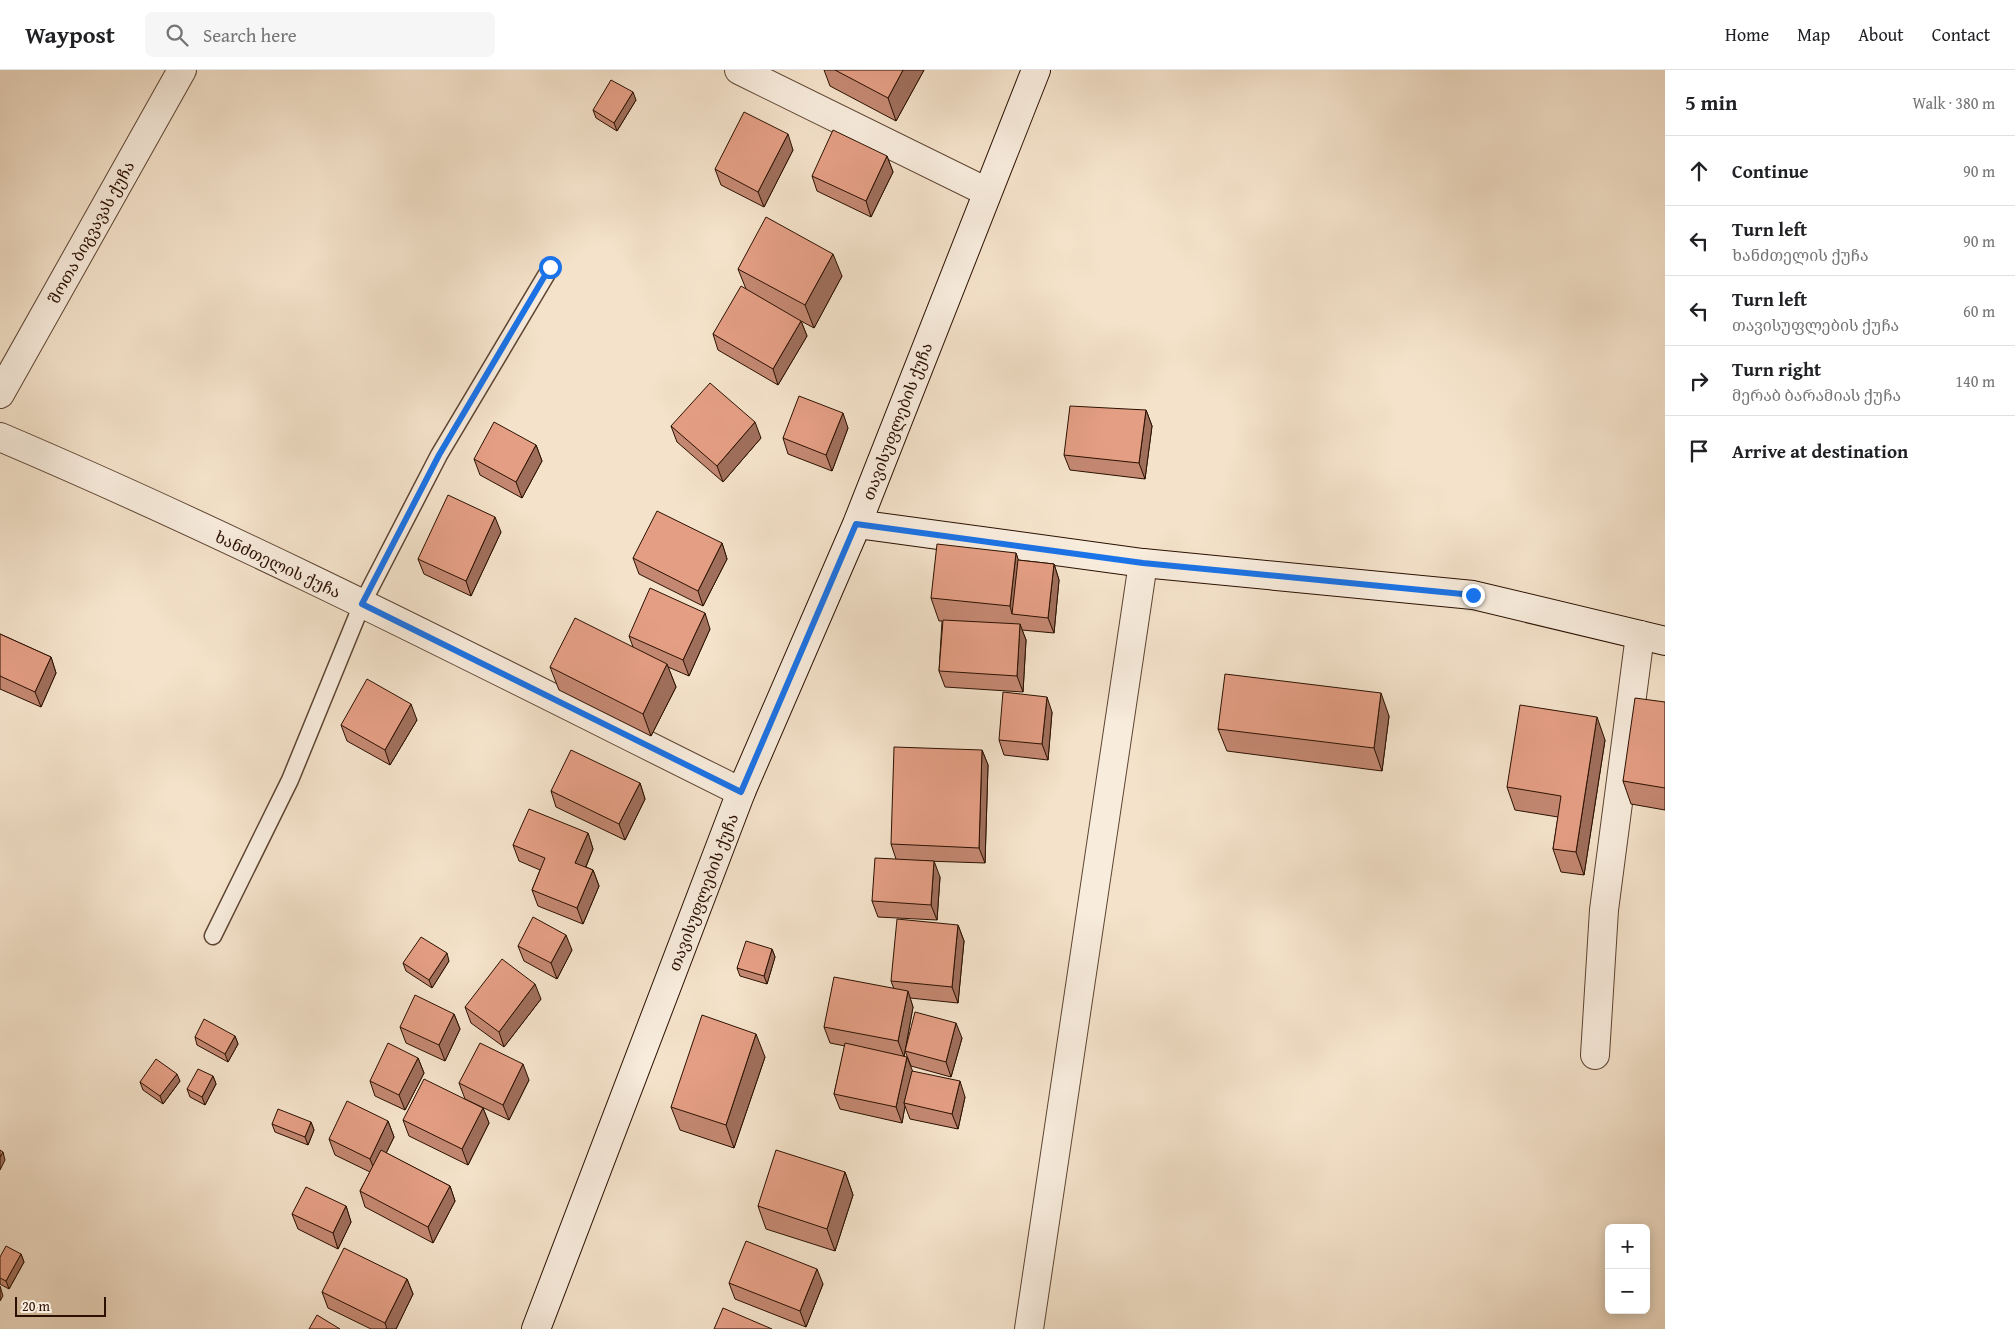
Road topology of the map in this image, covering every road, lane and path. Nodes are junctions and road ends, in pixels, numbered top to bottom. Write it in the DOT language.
graph roads {
  1 [pos="182,70"];
  2 [pos="739,70"];
  3 [pos="1036,70"];
  4 [pos="987,192"];
  5 [pos="550,267"];
  6 [pos="0,394"];
  7 [pos="0,437"];
  8 [pos="856,524"];
  9 [pos="1143,563"];
  10 [pos="362,604"];
  11 [pos="1653,638"];
  12 [pos="741,792"];
  13 [pos="213,936"];
  14 [pos="1595,1055"];
  15 [pos="536,1329"];
  16 [pos="1029,1329"];
  1 -- 6 [label="street, შოთა ბიგვავას ქუჩა"];
  2 -- 4 [label="street"];
  3 -- 4 [label="street, თავისუფლების ქუჩა"];
  4 -- 8 [label="street, თავისუფლების ქუჩა"];
  5 -- 10 [label="lane"];
  7 -- 10 [label="street, ხანძთელის ქუჩა"];
  8 -- 9 [label="street"];
  8 -- 12 [label="street, თავისუფლების ქუჩა"];
  9 -- 11 [label="street"];
  9 -- 16 [label="street"];
  10 -- 12 [label="street, ხანძთელის ქუჩა"];
  10 -- 13 [label="lane"];
  11 -- 14 [label="street"];
  12 -- 15 [label="street, თავისუფლების ქუჩა"];
}
